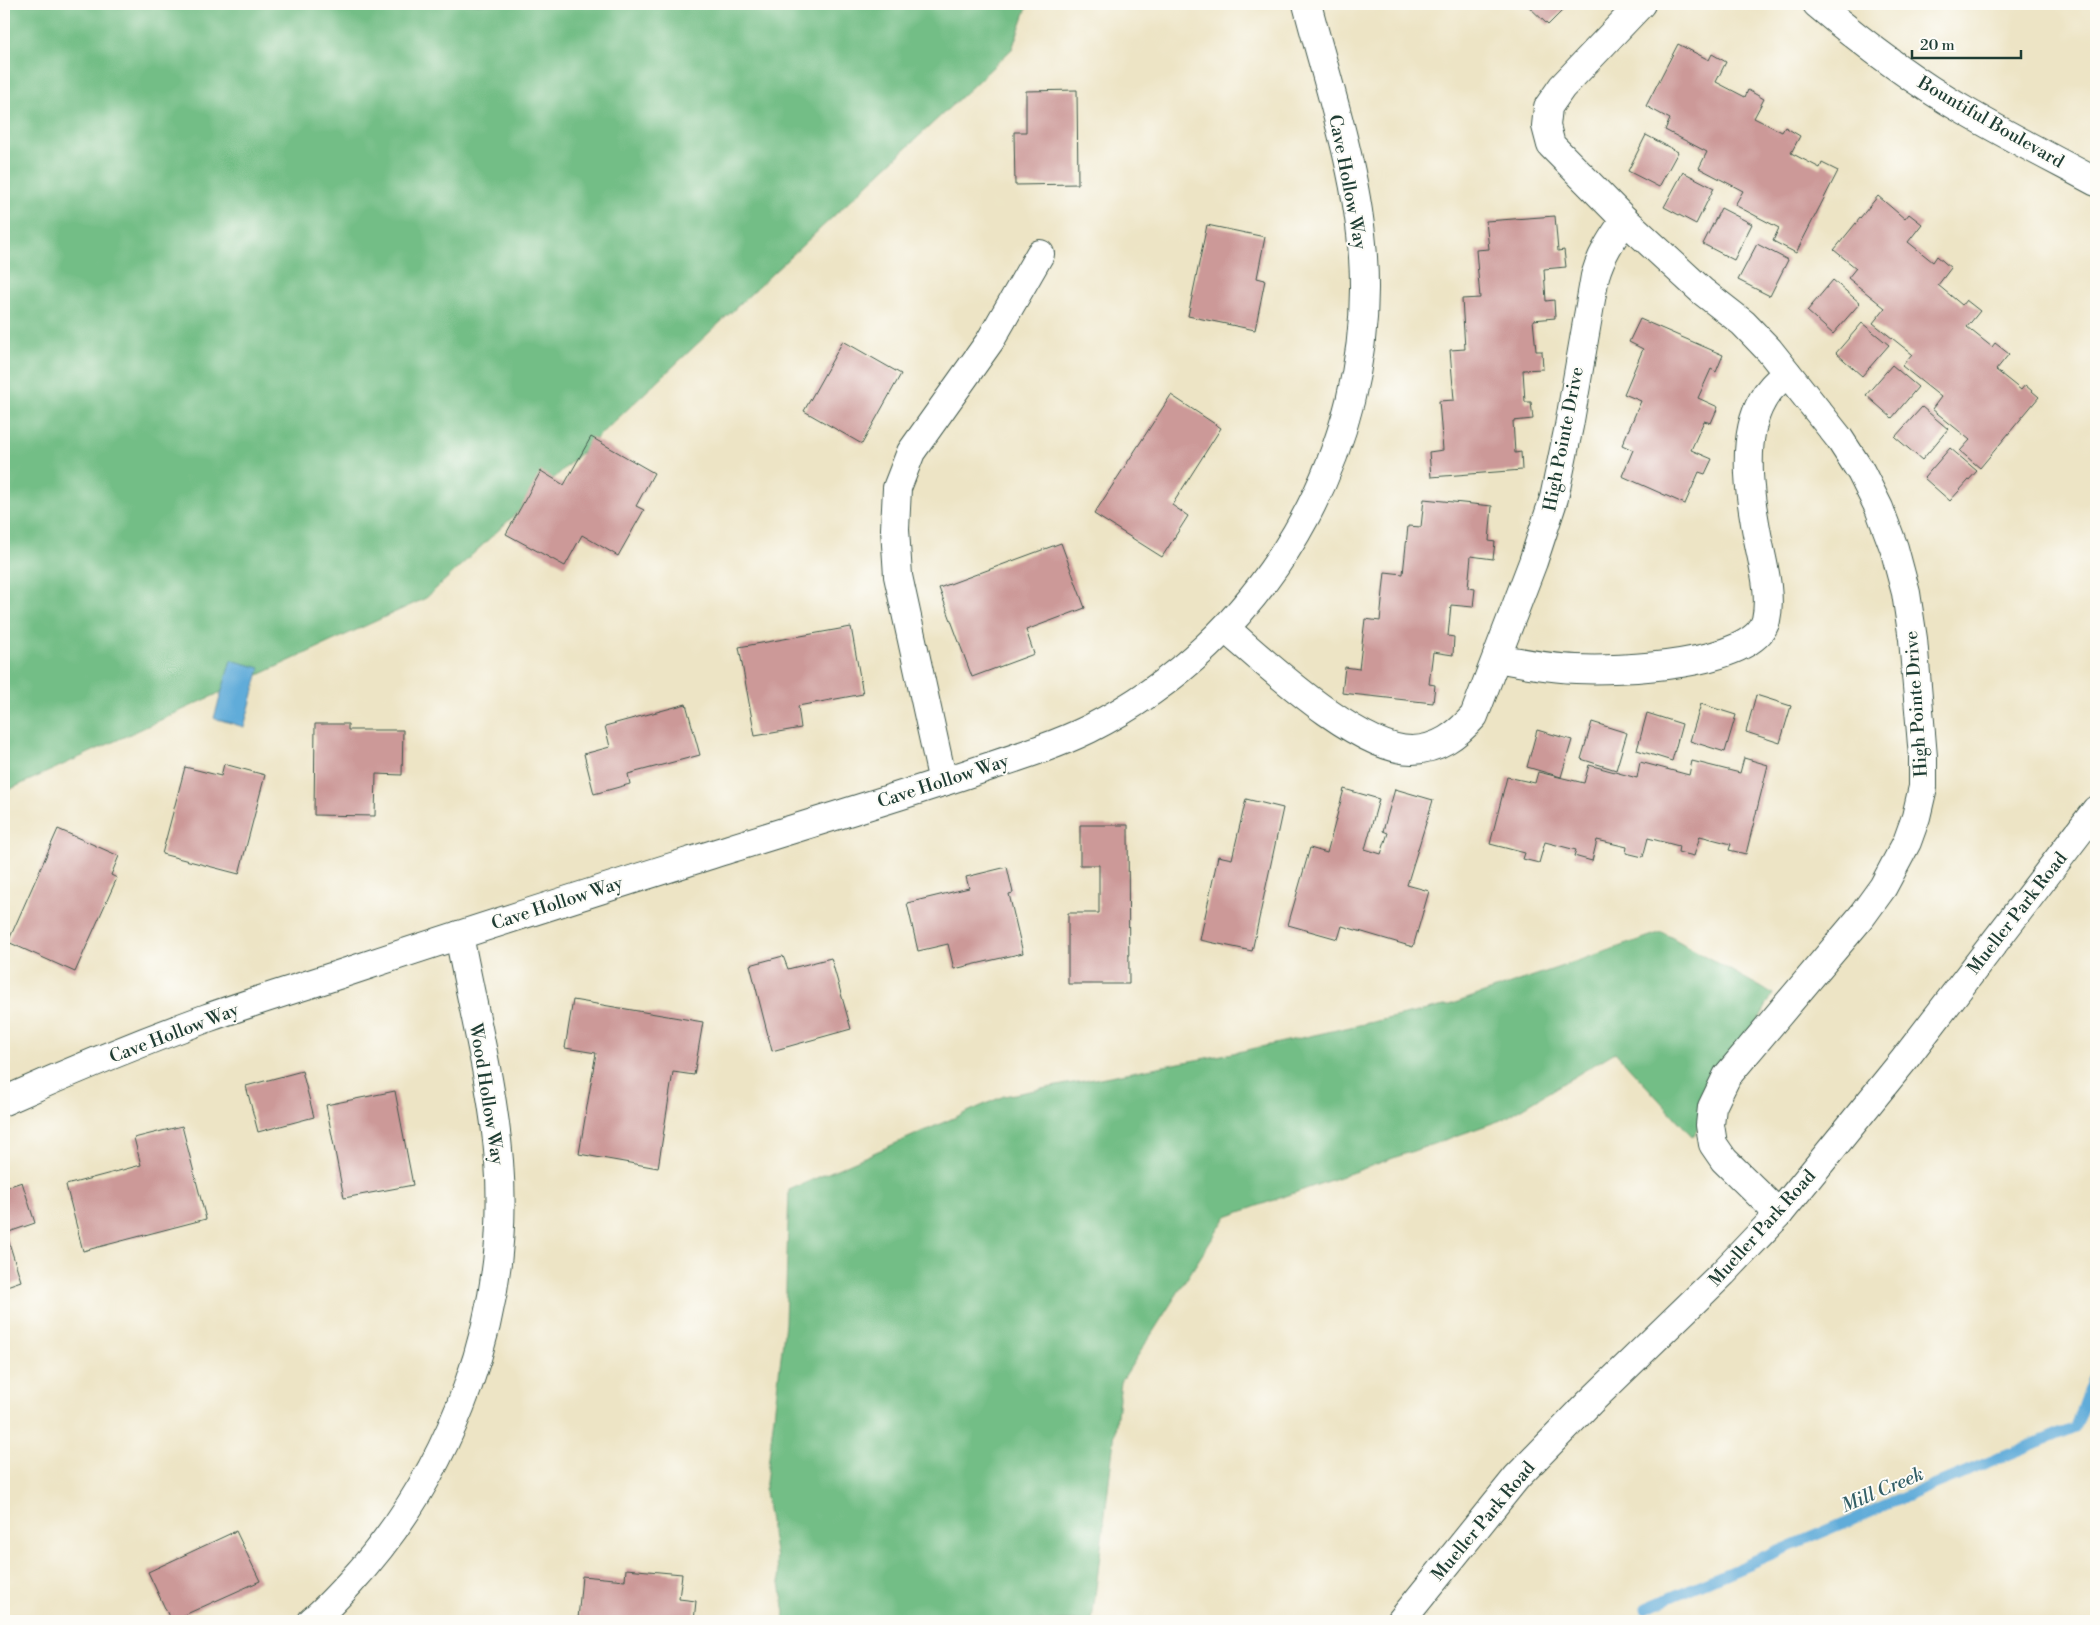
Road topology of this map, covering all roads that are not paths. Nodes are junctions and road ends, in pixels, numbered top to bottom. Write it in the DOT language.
graph roads {
  1 [pos="1307,4"];
  2 [pos="1641,4"];
  3 [pos="1817,4"];
  4 [pos="2096,182"];
  5 [pos="1625,220"];
  6 [pos="1040,254"];
  7 [pos="1787,373"];
  8 [pos="1226,629"];
  9 [pos="1497,658"];
  10 [pos="943,782"];
  11 [pos="2096,810"];
  12 [pos="459,935"];
  13 [pos="4,1101"];
  14 [pos="1779,1214"];
  15 [pos="312,1621"];
  16 [pos="1401,1621"];
  1 -- 8 [label="street, Cave Hollow Way"];
  2 -- 5 [label="street, High Pointe Drive"];
  3 -- 4 [label="street, Bountiful Boulevard"];
  5 -- 7 [label="street, High Pointe Drive"];
  5 -- 9 [label="street, High Pointe Drive"];
  6 -- 10 [label="street"];
  7 -- 9 [label="street"];
  7 -- 14 [label="street, High Pointe Drive"];
  8 -- 9 [label="street, High Pointe Drive"];
  8 -- 10 [label="street, Cave Hollow Way"];
  10 -- 12 [label="street, Cave Hollow Way"];
  11 -- 14 [label="street, Mueller Park Road"];
  12 -- 13 [label="street, Cave Hollow Way"];
  12 -- 15 [label="street, Wood Hollow Way"];
  14 -- 16 [label="street, Mueller Park Road"];
}
